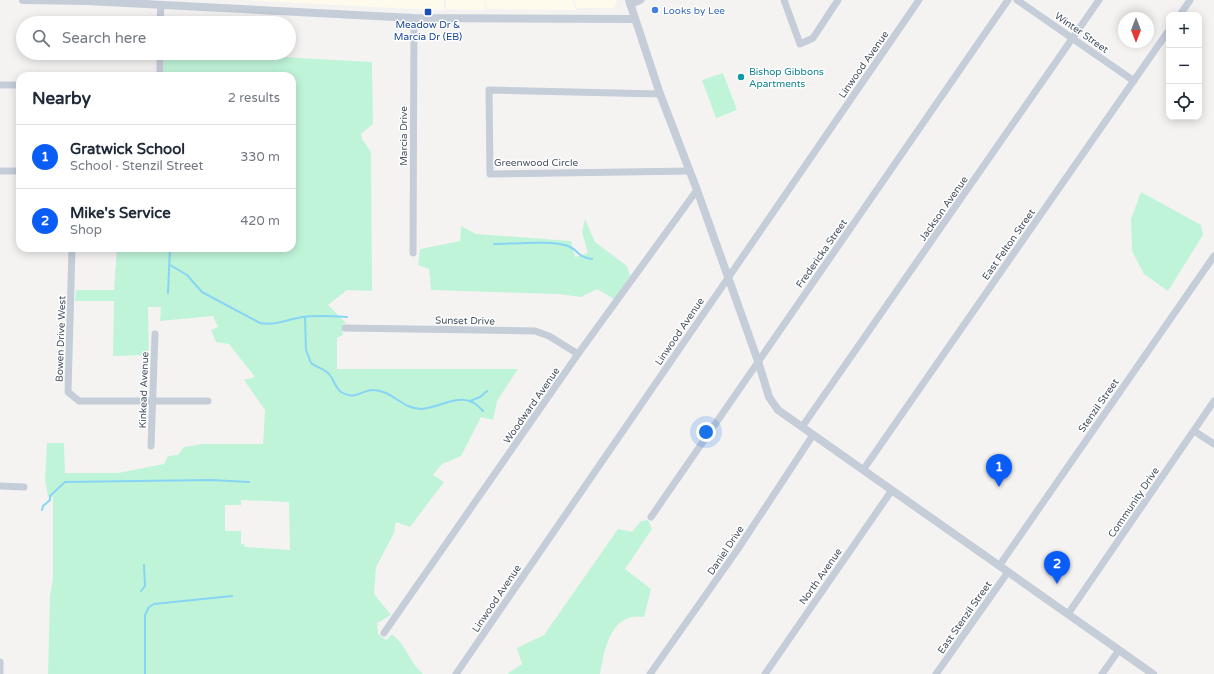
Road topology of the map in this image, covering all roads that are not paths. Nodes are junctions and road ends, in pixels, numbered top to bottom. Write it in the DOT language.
graph roads {
  1 [pos="23,0"];
  2 [pos="641,0"];
  3 [pos="784,0"];
  4 [pos="838,0"];
  5 [pos="919,0"];
  6 [pos="1008,0"];
  7 [pos="1018,0"];
  8 [pos="1099,0"];
  9 [pos="1190,0"];
  10 [pos="629,3"];
  11 [pos="161,5"];
  12 [pos="1182,12"];
  13 [pos="160,16"];
  14 [pos="414,18"];
  15 [pos="635,19"];
  16 [pos="1166,34"];
  17 [pos="1073,37"];
  18 [pos="160,60"];
  19 [pos="160,72"];
  20 [pos="1134,81"];
  21 [pos="0,85"];
  22 [pos="16,86"];
  23 [pos="660,94"];
  24 [pos="690,170"];
  25 [pos="0,171"];
  26 [pos="16,171"];
  27 [pos="697,190"];
  28 [pos="72,252"];
  29 [pos="413,253"];
  30 [pos="1214,256"];
  31 [pos="728,277"];
  32 [pos="345,328"];
  33 [pos="155,334"];
  34 [pos="578,354"];
  35 [pos="758,361"];
  36 [pos="152,401"];
  37 [pos="208,401"];
  38 [pos="1214,401"];
  39 [pos="802,427"];
  40 [pos="1194,431"];
  41 [pos="813,434"];
  42 [pos="1214,444"];
  43 [pos="151,446"];
  44 [pos="864,470"];
  45 [pos="0,486"];
  46 [pos="24,487"];
  47 [pos="892,490"];
  48 [pos="651,517"];
  49 [pos="999,566"];
  50 [pos="1008,572"];
  51 [pos="1068,614"];
  52 [pos="384,633"];
  53 [pos="1119,650"];
  54 [pos="0,662"];
  55 [pos="0,674"];
  56 [pos="456,674"];
  57 [pos="650,674"];
  58 [pos="765,674"];
  59 [pos="936,674"];
  60 [pos="1102,674"];
  61 [pos="1153,674"];
  1 -- 11 [label="street"];
  2 -- 10 [label="street"];
  3 -- 4 [label="street"];
  5 -- 31 [label="street, Linwood Avenue"];
  6 -- 35 [label="street, Fredericka Street"];
  7 -- 17 [label="street, Winter Street"];
  8 -- 17 [label="street, Jackson Avenue"];
  9 -- 12 [label="street"];
  10 -- 15 [label="street"];
  11 -- 13 [label="street"];
  11 -- 14 [label="street"];
  14 -- 15 [label="street"];
  14 -- 29 [label="street, Marcia Drive"];
  15 -- 23 [label="street"];
  16 -- 20 [label="street, East Felton Street"];
  17 -- 20 [label="street, Winter Street"];
  17 -- 39 [label="street, Jackson Avenue"];
  18 -- 19 [label="street"];
  20 -- 44 [label="street, East Felton Street"];
  21 -- 22 [label="street"];
  23 -- 24 [label="street"];
  23 -- 24 [label="street, Greenwood Circle"];
  24 -- 27 [label="street"];
  25 -- 26 [label="street"];
  27 -- 31 [label="street"];
  27 -- 34 [label="street, Woodward Avenue"];
  28 -- 36 [label="street, Bowen Drive West"];
  30 -- 49 [label="street, Stenzil Street"];
  31 -- 35 [label="street"];
  31 -- 56 [label="street, Linwood Avenue"];
  32 -- 34 [label="street, Sunset Drive"];
  33 -- 36 [label="street, Kinkead Avenue"];
  34 -- 52 [label="street, Woodward Avenue"];
  35 -- 39 [label="street"];
  35 -- 48 [label="street, Fredericka Street"];
  36 -- 37 [label="street"];
  36 -- 43 [label="street, Kinkead Avenue"];
  38 -- 40 [label="street, Community Drive"];
  39 -- 41 [label="street"];
  40 -- 42 [label="street"];
  40 -- 51 [label="street, Community Drive"];
  41 -- 44 [label="street"];
  41 -- 57 [label="street, Daniel Drive"];
  44 -- 47 [label="street"];
  45 -- 46 [label="street"];
  47 -- 49 [label="street"];
  47 -- 58 [label="street, North Avenue"];
  49 -- 50 [label="street"];
  50 -- 51 [label="street"];
  50 -- 59 [label="street, East Stenzil Street"];
  51 -- 53 [label="street"];
  53 -- 60 [label="street"];
  53 -- 61 [label="street"];
  54 -- 55 [label="street"];
}
